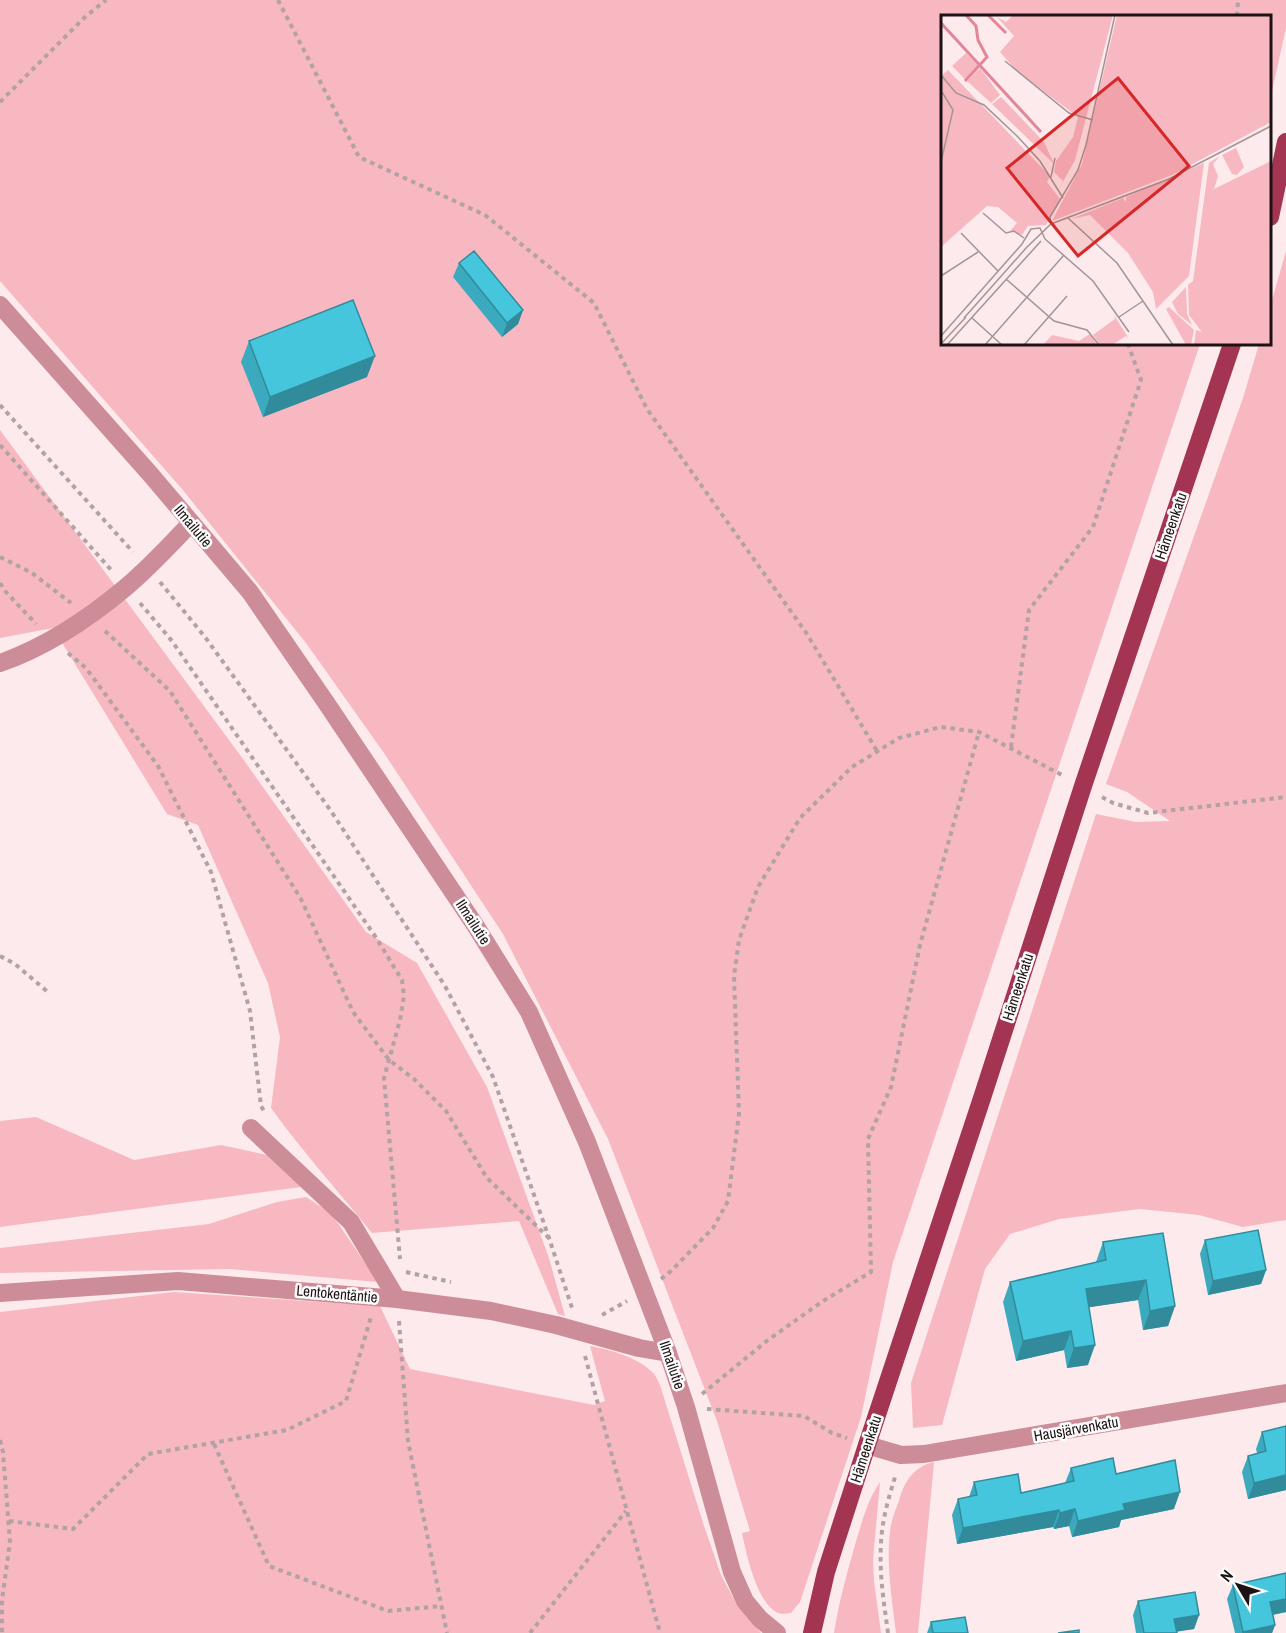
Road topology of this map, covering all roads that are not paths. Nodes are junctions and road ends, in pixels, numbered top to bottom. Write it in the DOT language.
graph roads {
  1 [pos="1286,142"];
  2 [pos="1271,208"];
  3 [pos="0,305"];
  4 [pos="1232,345"];
  5 [pos="191,523"];
  6 [pos="0,663"];
  7 [pos="251,1128"];
  8 [pos="0,1293"];
  9 [pos="397,1299"];
  10 [pos="668,1353"];
  11 [pos="1286,1393"];
  12 [pos="867,1445"];
  13 [pos="777,1633"];
  14 [pos="812,1633"];
  1 -- 2 [label="main road"];
  3 -- 5 [label="street, Ilmailutie"];
  4 -- 12 [label="main road, Hämeenkatu"];
  5 -- 6 [label="street"];
  5 -- 10 [label="street, Ilmailutie"];
  7 -- 9 [label="street"];
  8 -- 9 [label="street, Lentokentäntie"];
  9 -- 10 [label="street, Lentokentäntie"];
  10 -- 13 [label="street, Ilmailutie"];
  11 -- 12 [label="street, Hausjärvenkatu"];
  12 -- 14 [label="main road, Hämeenkatu"];
}
